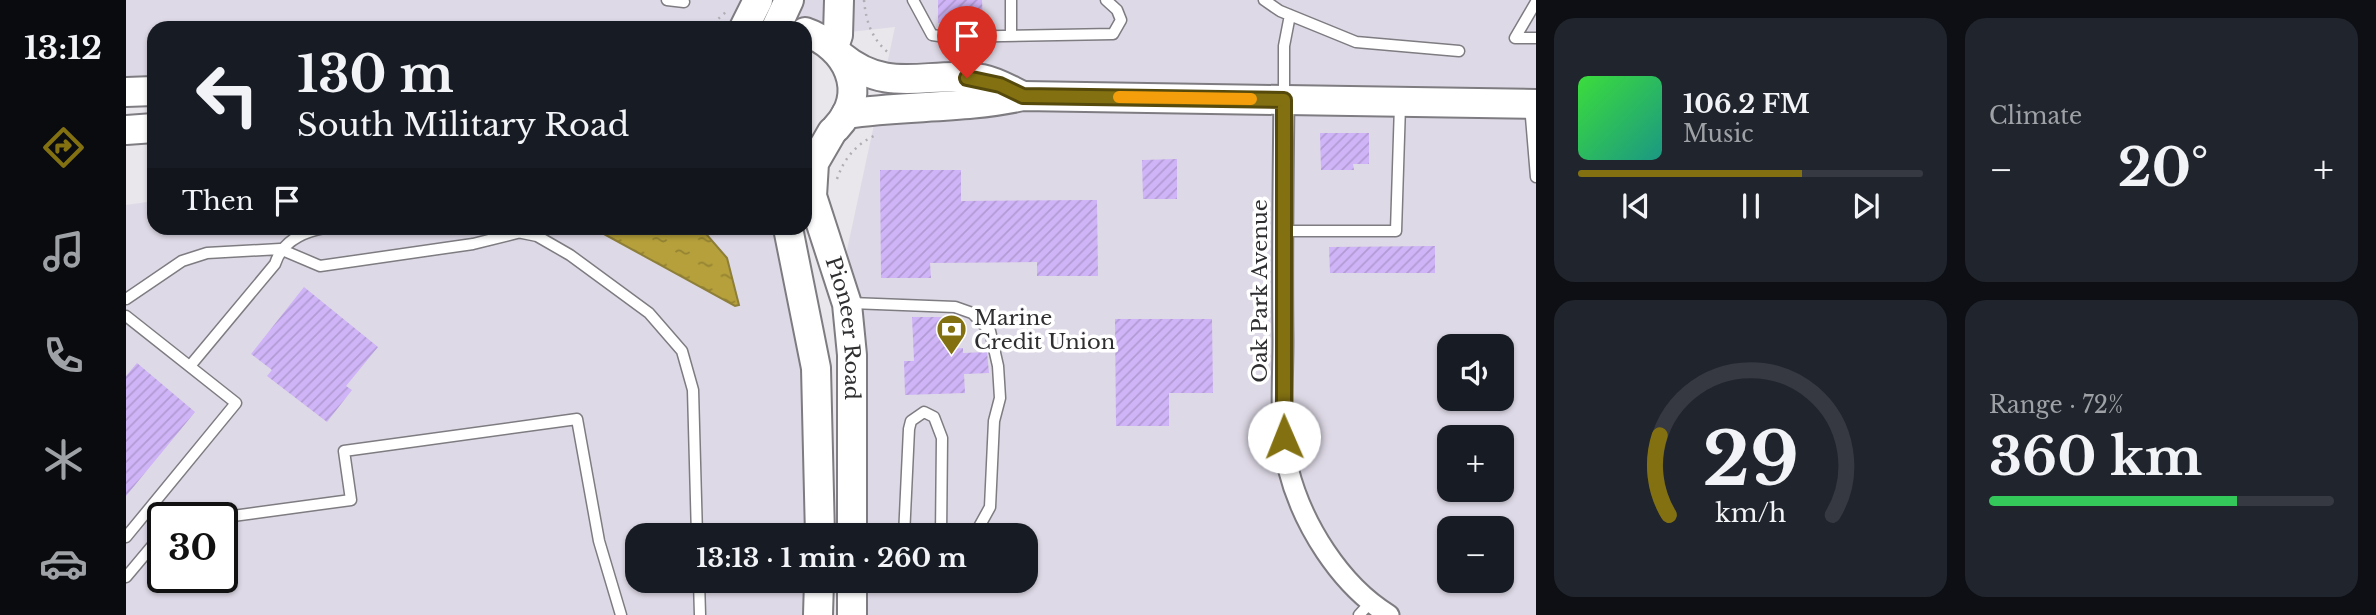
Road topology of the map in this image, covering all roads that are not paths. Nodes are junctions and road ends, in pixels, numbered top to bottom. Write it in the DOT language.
graph roads {
  1 [pos="667,0"];
  2 [pos="758,0"];
  3 [pos="789,0"];
  4 [pos="838,0"];
  5 [pos="913,0"];
  6 [pos="1012,0"];
  7 [pos="1106,0"];
  8 [pos="1264,0"];
  9 [pos="684,2"];
  10 [pos="1536,2"];
  11 [pos="1290,15"];
  12 [pos="736,19"];
  13 [pos="779,21"];
  14 [pos="812,34"];
  15 [pos="1010,36"];
  16 [pos="1536,38"];
  17 [pos="838,51"];
  18 [pos="1459,51"];
  19 [pos="147,91"];
  20 [pos="126,92"];
  21 [pos="1023,96"];
  22 [pos="1284,100"];
  23 [pos="1400,101"];
  24 [pos="1533,104"];
  25 [pos="839,123"];
  26 [pos="147,128"];
  27 [pos="126,130"];
  28 [pos="812,140"];
  29 [pos="1536,177"];
  30 [pos="1283,230"];
  31 [pos="302,235"];
  32 [pos="509,235"];
  33 [pos="529,235"];
  34 [pos="789,235"];
  35 [pos="280,249"];
  36 [pos="126,299"];
  37 [pos="848,304"];
  38 [pos="126,316"];
  39 [pos="190,366"];
  40 [pos="238,515"];
  41 [pos="697,523"];
  42 [pos="820,523"];
  43 [pos="852,523"];
  44 [pos="905,523"];
  45 [pos="941,523"];
  46 [pos="981,523"];
  47 [pos="126,537"];
  48 [pos="147,552"];
  49 [pos="126,577"];
  50 [pos="699,593"];
  51 [pos="819,593"];
  52 [pos="852,593"];
  53 [pos="1364,609"];
  54 [pos="621,615"];
  55 [pos="700,615"];
  56 [pos="818,615"];
  57 [pos="852,615"];
  58 [pos="1389,615"];
  1 -- 9 [label="lane"];
  2 -- 12 [label="main road"];
  3 -- 13 [label="main road"];
  4 -- 17 [label="main road"];
  5 -- 15 [label="lane"];
  6 -- 15 [label="lane"];
  7 -- 15 [label="lane"];
  8 -- 11 [label="lane"];
  10 -- 16 [label="lane"];
  11 -- 18 [label="lane"];
  11 -- 22 [label="lane"];
  14 -- 17 [label="main road"];
  17 -- 21 [label="main road"];
  17 -- 25 [label="main road"];
  19 -- 20 [label="main road"];
  21 -- 22 [label="main road"];
  21 -- 25 [label="main road"];
  22 -- 23 [label="main road"];
  22 -- 30 [label="street, Oak Park Avenue"];
  23 -- 24 [label="main road"];
  23 -- 30 [label="lane"];
  24 -- 29 [label="lane"];
  25 -- 28 [label="main road"];
  25 -- 37 [label="main road, Pioneer Road"];
  26 -- 27 [label="main road"];
  30 -- 53 [label="street, Oak Park Avenue"];
  31 -- 35 [label="lane"];
  32 -- 35 [label="lane"];
  33 -- 41 [label="lane"];
  34 -- 42 [label="main road, Pioneer Road"];
  35 -- 36 [label="lane"];
  35 -- 39 [label="lane"];
  37 -- 43 [label="main road, Pioneer Road"];
  37 -- 46 [label="lane"];
  38 -- 39 [label="lane"];
  39 -- 47 [label="lane"];
  40 -- 54 [label="lane"];
  44 -- 45 [label="lane"];
  48 -- 49 [label="lane"];
  50 -- 55 [label="lane"];
  51 -- 56 [label="main road"];
  52 -- 57 [label="main road"];
  53 -- 58 [label="street, Oak Park Avenue"];
}
